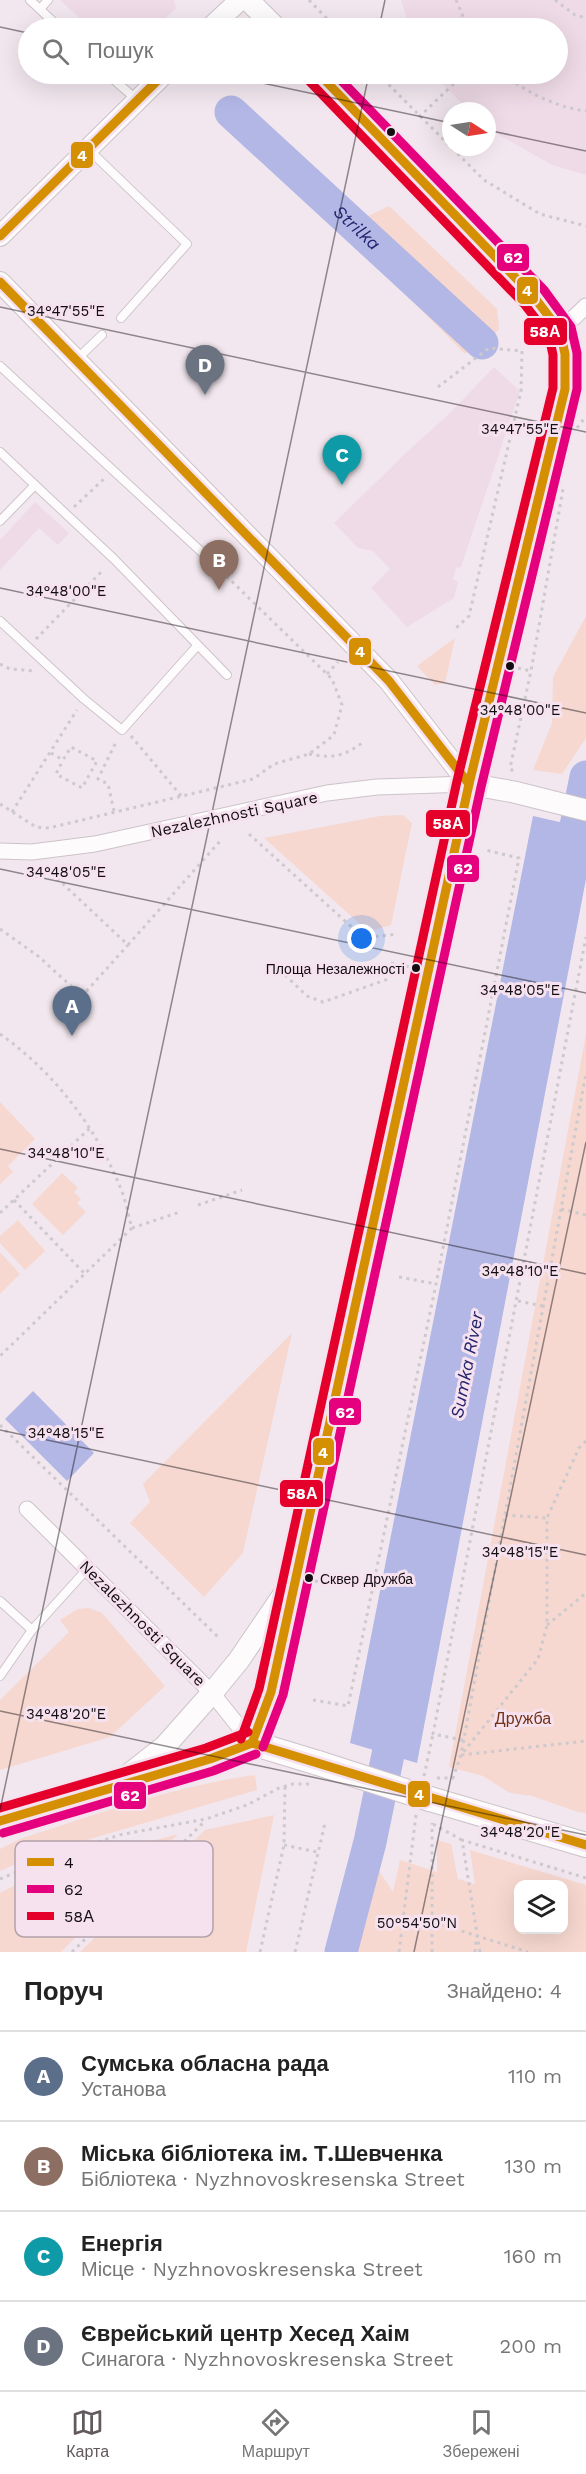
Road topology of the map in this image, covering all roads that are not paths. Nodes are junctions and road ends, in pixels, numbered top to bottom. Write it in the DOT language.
graph roads {
  1 [pos="30,0"];
  2 [pos="48,0"];
  3 [pos="240,0"];
  4 [pos="248,0"];
  5 [pos="40,9"];
  6 [pos="49,18"];
  7 [pos="221,18"];
  8 [pos="266,18"];
  9 [pos="119,84"];
  10 [pos="154,84"];
  11 [pos="329,84"];
  12 [pos="137,100"];
  13 [pos="88,150"];
  14 [pos="0,236"];
  15 [pos="0,282"];
  16 [pos="586,306"];
  17 [pos="120,318"];
  18 [pos="560,331"];
  19 [pos="102,335"];
  20 [pos="76,360"];
  21 [pos="0,366"];
  22 [pos="0,452"];
  23 [pos="35,485"];
  24 [pos="0,520"];
  25 [pos="207,557"];
  26 [pos="0,621"];
  27 [pos="197,646"];
  28 [pos="226,675"];
  29 [pos="469,784"];
  30 [pos="586,810"];
  31 [pos="0,851"];
  32 [pos="27,1509"];
  33 [pos="88,1568"];
  34 [pos="296,1578"];
  35 [pos="0,1601"];
  36 [pos="32,1630"];
  37 [pos="0,1676"];
  38 [pos="212,1692"];
  39 [pos="252,1743"];
  40 [pos="113,1786"];
  41 [pos="10,1818"];
  42 [pos="0,1828"];
  43 [pos="586,1845"];
  1 -- 5 [label="lane"];
  2 -- 5 [label="lane"];
  3 -- 7 [label="street"];
  4 -- 8 [label="main road"];
  5 -- 6 [label="lane"];
  9 -- 12 [label="lane"];
  10 -- 12 [label="street"];
  11 -- 18 [label="main road"];
  12 -- 13 [label="street"];
  13 -- 14 [label="street"];
  13 -- 17 [label="lane"];
  15 -- 20 [label="street"];
  16 -- 18 [label="street"];
  18 -- 29 [label="main road"];
  19 -- 20 [label="lane"];
  20 -- 29 [label="street"];
  21 -- 25 [label="lane"];
  22 -- 23 [label="lane"];
  23 -- 24 [label="lane"];
  23 -- 27 [label="lane"];
  26 -- 27 [label="lane"];
  27 -- 28 [label="lane"];
  29 -- 30 [label="main road"];
  29 -- 31 [label="street, Nezalezhnosti Square"];
  29 -- 34 [label="main road"];
  32 -- 33 [label="street, Nezalezhnosti Square"];
  33 -- 36 [label="lane"];
  33 -- 38 [label="street, Nezalezhnosti Square"];
  34 -- 38 [label="main road"];
  34 -- 39 [label="main road"];
  35 -- 36 [label="lane"];
  36 -- 37 [label="lane"];
  38 -- 39 [label="street, Nezalezhnosti Square"];
  38 -- 40 [label="main road"];
  39 -- 40 [label="main road"];
  39 -- 43 [label="main road, bridge"];
  40 -- 41 [label="main road"];
  41 -- 42 [label="main road"];
}
